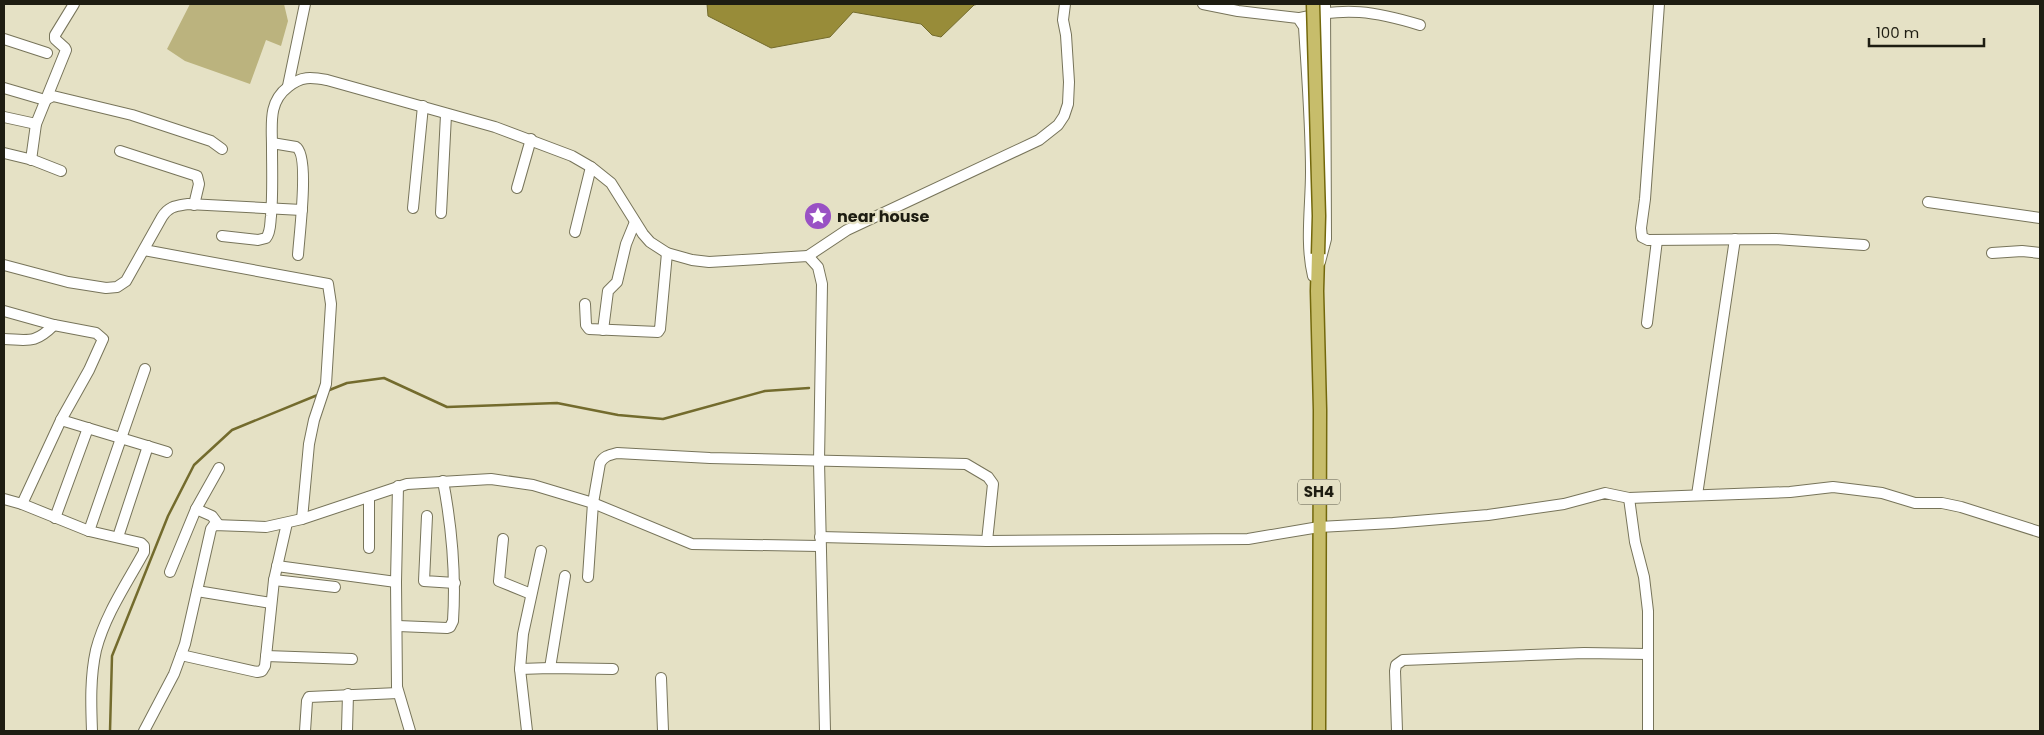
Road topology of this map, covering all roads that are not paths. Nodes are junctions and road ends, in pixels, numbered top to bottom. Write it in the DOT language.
graph roads {
  1 [pos="74,4"];
  2 [pos="305,4"];
  3 [pos="1065,4"];
  4 [pos="1203,4"];
  5 [pos="1313,4"];
  6 [pos="1659,4"];
  7 [pos="1325,8"];
  8 [pos="1298,18"];
  9 [pos="1420,25"];
  10 [pos="4,39"];
  11 [pos="47,53"];
  12 [pos="288,86"];
  13 [pos="4,88"];
  14 [pos="45,100"];
  15 [pos="423,106"];
  16 [pos="446,115"];
  17 [pos="4,117"];
  18 [pos="36,124"];
  19 [pos="531,139"];
  20 [pos="272,143"];
  21 [pos="222,149"];
  22 [pos="120,151"];
  23 [pos="4,153"];
  24 [pos="31,160"];
  25 [pos="591,167"];
  26 [pos="61,172"];
  27 [pos="517,188"];
  28 [pos="1928,202"];
  29 [pos="191,204"];
  30 [pos="272,207"];
  31 [pos="413,208"];
  32 [pos="302,210"];
  33 [pos="441,214"];
  34 [pos="2040,218"];
  35 [pos="635,222"];
  36 [pos="575,232"];
  37 [pos="222,236"];
  38 [pos="1736,239"];
  39 [pos="1657,240"];
  40 [pos="1864,245"];
  41 [pos="144,250"];
  42 [pos="667,253"];
  43 [pos="1992,253"];
  44 [pos="2040,253"];
  45 [pos="298,255"];
  46 [pos="808,256"];
  47 [pos="1319,259"];
  48 [pos="4,265"];
  49 [pos="1317,291"];
  50 [pos="585,304"];
  51 [pos="4,311"];
  52 [pos="1648,323"];
  53 [pos="54,325"];
  54 [pos="603,330"];
  55 [pos="4,339"];
  56 [pos="145,369"];
  57 [pos="61,420"];
  58 [pos="88,428"];
  59 [pos="122,439"];
  60 [pos="148,446"];
  61 [pos="167,452"];
  62 [pos="818,461"];
  63 [pos="219,468"];
  64 [pos="443,481"];
  65 [pos="398,486"];
  66 [pos="1697,495"];
  67 [pos="369,497"];
  68 [pos="4,498"];
  69 [pos="1628,498"];
  70 [pos="593,503"];
  71 [pos="22,504"];
  72 [pos="196,509"];
  73 [pos="426,516"];
  74 [pos="55,518"];
  75 [pos="302,520"];
  76 [pos="286,523"];
  77 [pos="218,524"];
  78 [pos="1319,527"];
  79 [pos="89,531"];
  80 [pos="2040,532"];
  81 [pos="118,537"];
  82 [pos="502,539"];
  83 [pos="819,541"];
  84 [pos="987,541"];
  85 [pos="369,548"];
  86 [pos="541,551"];
  87 [pos="277,566"];
  88 [pos="170,572"];
  89 [pos="565,576"];
  90 [pos="588,577"];
  91 [pos="274,580"];
  92 [pos="396,582"];
  93 [pos="455,583"];
  94 [pos="335,587"];
  95 [pos="198,591"];
  96 [pos="531,594"];
  97 [pos="271,603"];
  98 [pos="398,626"];
  99 [pos="1648,654"];
  100 [pos="181,655"];
  101 [pos="266,656"];
  102 [pos="352,658"];
  103 [pos="550,668"];
  104 [pos="520,669"];
  105 [pos="613,670"];
  106 [pos="661,678"];
  107 [pos="398,693"];
  108 [pos="348,694"];
  109 [pos="92,731"];
  110 [pos="144,731"];
  111 [pos="305,731"];
  112 [pos="347,731"];
  113 [pos="410,731"];
  114 [pos="527,731"];
  115 [pos="663,731"];
  116 [pos="825,731"];
  117 [pos="1319,731"];
  118 [pos="1396,731"];
  119 [pos="1648,731"];
  1 -- 14 [label="street"];
  2 -- 12 [label="street"];
  3 -- 46 [label="street"];
  4 -- 8 [label="street"];
  5 -- 47 [label="main road, SH4, bridge"];
  6 -- 39 [label="street"];
  7 -- 8 [label="street"];
  7 -- 9 [label="street"];
  7 -- 47 [label="street"];
  8 -- 49 [label="street"];
  10 -- 11 [label="street"];
  12 -- 15 [label="street"];
  12 -- 20 [label="street"];
  13 -- 14 [label="street"];
  14 -- 18 [label="street"];
  14 -- 21 [label="street"];
  15 -- 16 [label="street"];
  15 -- 31 [label="street"];
  16 -- 19 [label="street"];
  16 -- 33 [label="street"];
  17 -- 18 [label="street"];
  18 -- 24 [label="street"];
  19 -- 25 [label="street"];
  19 -- 27 [label="street"];
  20 -- 30 [label="street"];
  20 -- 32 [label="street"];
  22 -- 29 [label="street"];
  23 -- 24 [label="street"];
  24 -- 26 [label="street"];
  25 -- 35 [label="street"];
  25 -- 36 [label="street"];
  28 -- 34 [label="street"];
  29 -- 30 [label="street"];
  29 -- 41 [label="street"];
  30 -- 32 [label="street"];
  30 -- 37 [label="street"];
  32 -- 45 [label="street"];
  35 -- 42 [label="street"];
  35 -- 54 [label="street"];
  38 -- 39 [label="street"];
  38 -- 40 [label="street"];
  38 -- 66 [label="street"];
  39 -- 52 [label="street"];
  41 -- 48 [label="street"];
  41 -- 75 [label="street"];
  42 -- 46 [label="street"];
  42 -- 54 [label="street"];
  43 -- 44 [label="street"];
  46 -- 62 [label="street"];
  47 -- 49 [label="main road, SH4"];
  49 -- 78 [label="main road, SH4"];
  50 -- 54 [label="street"];
  51 -- 53 [label="street"];
  53 -- 55 [label="street"];
  53 -- 57 [label="street"];
  56 -- 59 [label="street"];
  57 -- 58 [label="street"];
  57 -- 71 [label="street"];
  58 -- 59 [label="street"];
  58 -- 74 [label="street"];
  59 -- 60 [label="street"];
  59 -- 79 [label="street"];
  60 -- 61 [label="street"];
  60 -- 81 [label="street"];
  62 -- 70 [label="street"];
  62 -- 83 [label="street"];
  62 -- 84 [label="street"];
  63 -- 72 [label="street"];
  64 -- 65 [label="street"];
  64 -- 70 [label="street"];
  64 -- 93 [label="street"];
  65 -- 67 [label="street"];
  65 -- 92 [label="street"];
  66 -- 69 [label="street"];
  66 -- 80 [label="street"];
  67 -- 75 [label="street"];
  67 -- 85 [label="street"];
  68 -- 71 [label="street"];
  69 -- 78 [label="street"];
  69 -- 99 [label="street"];
  70 -- 83 [label="street"];
  70 -- 90 [label="street"];
  71 -- 74 [label="street"];
  72 -- 77 [label="street"];
  72 -- 88 [label="street"];
  73 -- 93 [label="street"];
  74 -- 79 [label="street"];
  75 -- 76 [label="street"];
  76 -- 77 [label="street"];
  76 -- 87 [label="street"];
  77 -- 95 [label="street"];
  78 -- 84 [label="street"];
  78 -- 117 [label="main road, SH4"];
  79 -- 81 [label="street"];
  81 -- 109 [label="street"];
  82 -- 96 [label="street"];
  83 -- 84 [label="street"];
  83 -- 116 [label="street"];
  86 -- 96 [label="street"];
  87 -- 91 [label="street"];
  87 -- 92 [label="street"];
  89 -- 103 [label="street"];
  91 -- 94 [label="street"];
  91 -- 97 [label="street"];
  92 -- 98 [label="street"];
  93 -- 98 [label="street"];
  95 -- 97 [label="street"];
  95 -- 100 [label="street"];
  96 -- 104 [label="street"];
  97 -- 101 [label="street"];
  98 -- 107 [label="street"];
  99 -- 118 [label="street"];
  99 -- 119 [label="street"];
  100 -- 101 [label="street"];
  100 -- 110 [label="street"];
  101 -- 102 [label="street"];
  103 -- 104 [label="street"];
  103 -- 105 [label="street"];
  104 -- 114 [label="street"];
  106 -- 115 [label="street"];
  107 -- 108 [label="street"];
  107 -- 113 [label="street"];
  108 -- 111 [label="street"];
  108 -- 112 [label="street"];
}
